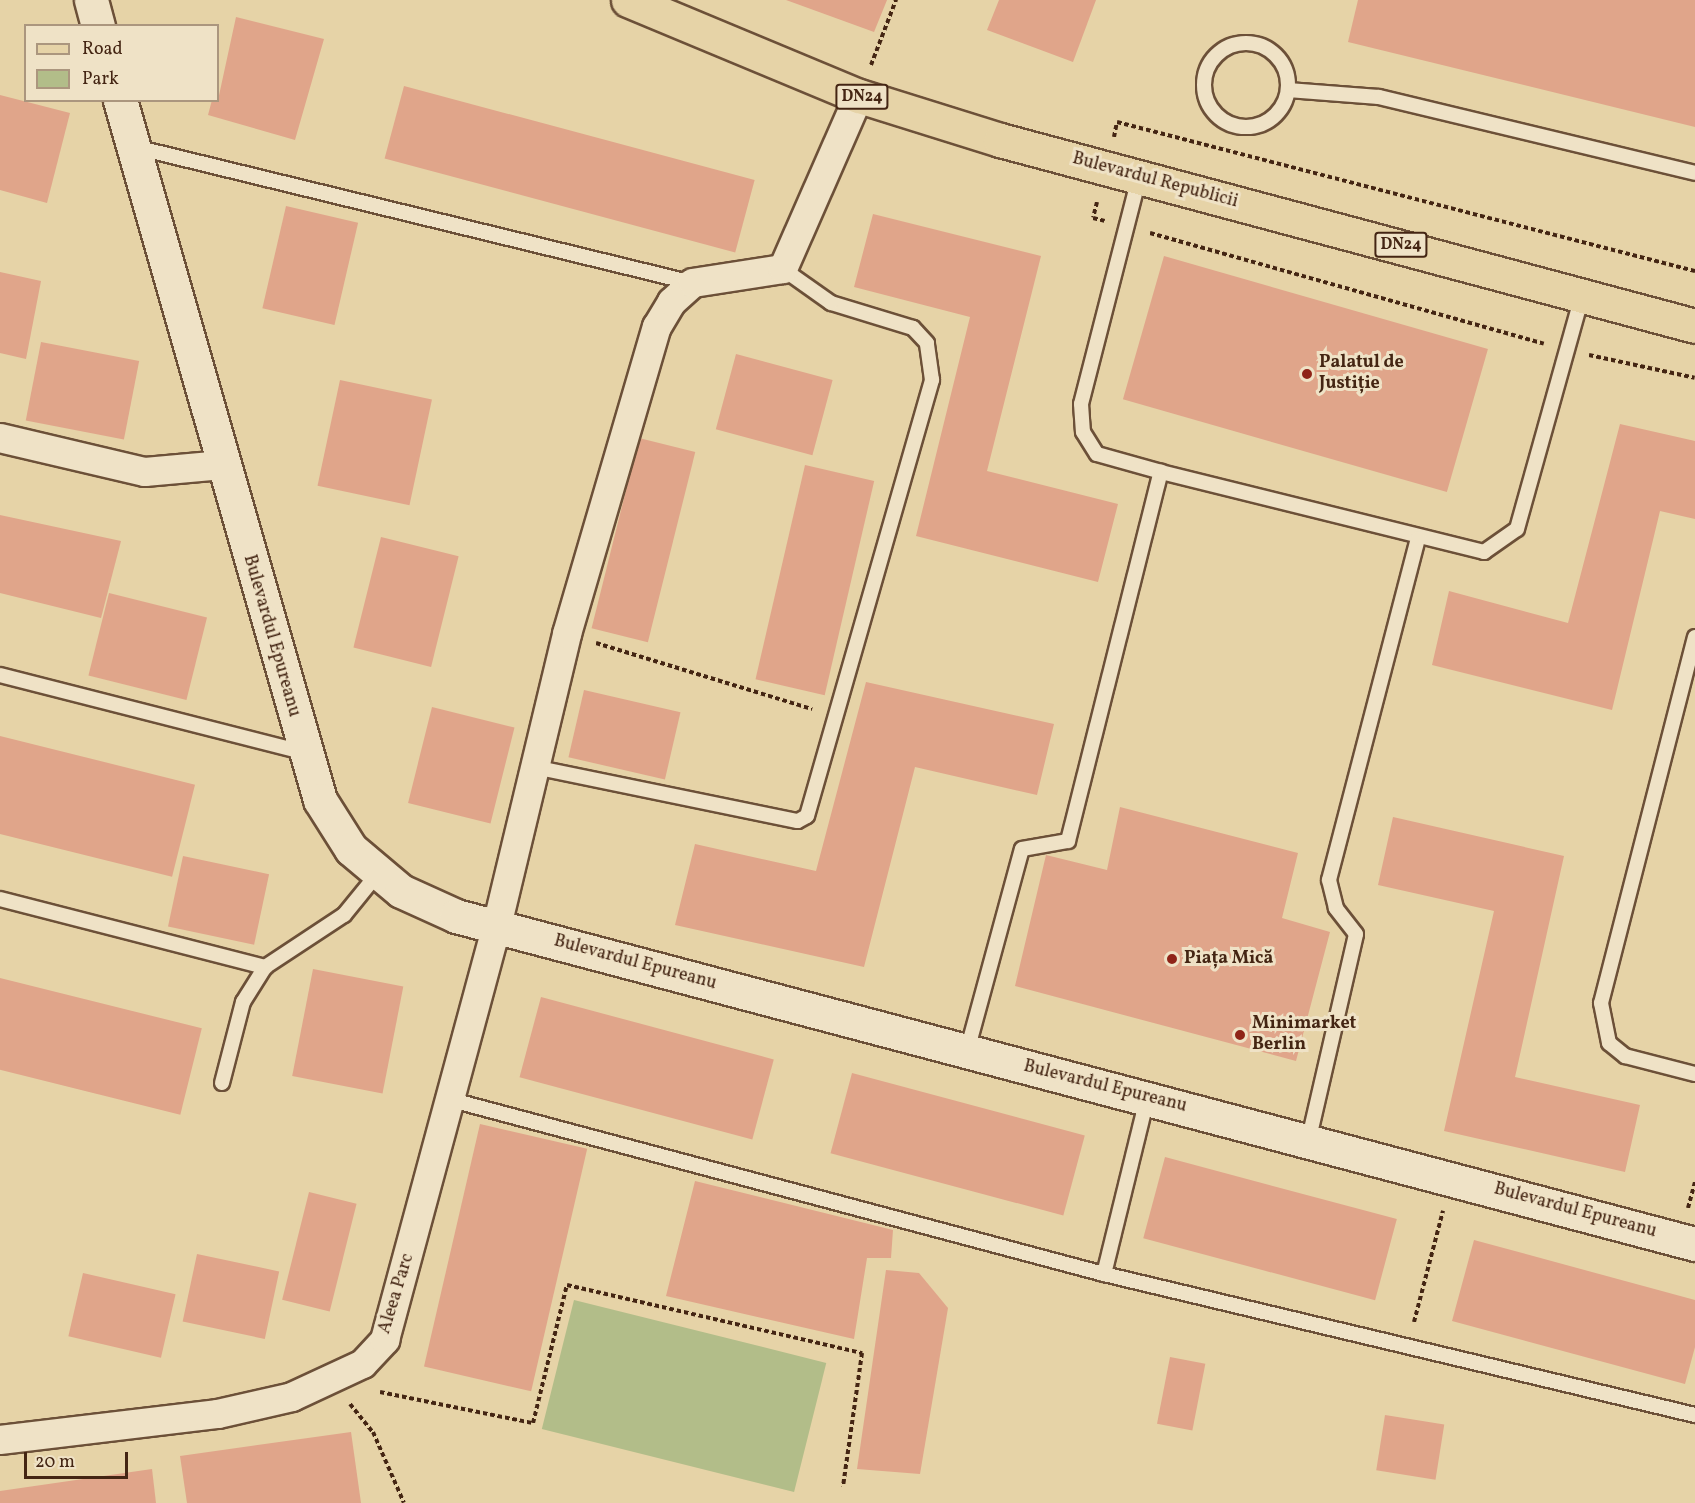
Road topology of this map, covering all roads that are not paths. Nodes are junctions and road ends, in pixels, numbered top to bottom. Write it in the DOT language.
graph roads {
  1 [pos="91,0"];
  2 [pos="628,0"];
  3 [pos="97,24"];
  4 [pos="1288,90"];
  5 [pos="859,96"];
  6 [pos="121,102"];
  7 [pos="133,146"];
  8 [pos="1695,172"];
  9 [pos="1139,178"];
  10 [pos="783,269"];
  11 [pos="693,283"];
  12 [pos="1582,296"];
  13 [pos="1695,326"];
  14 [pos="0,438"];
  15 [pos="223,465"];
  16 [pos="1161,472"];
  17 [pos="1418,538"];
  18 [pos="1695,637"];
  19 [pos="0,675"];
  20 [pos="304,752"];
  21 [pos="534,767"];
  22 [pos="379,872"];
  23 [pos="0,899"];
  24 [pos="497,926"];
  25 [pos="265,967"];
  26 [pos="967,1051"];
  27 [pos="1695,1074"];
  28 [pos="222,1083"];
  29 [pos="1147,1098"];
  30 [pos="448,1099"];
  31 [pos="1310,1138"];
  32 [pos="1695,1244"];
  33 [pos="1104,1274"];
  34 [pos="1695,1415"];
  35 [pos="0,1440"];
  1 -- 3 [label="main road"];
  2 -- 5 [label="main road, Bulevardul Republicii / DN24"];
  4 -- 4 [label="lane"];
  4 -- 8 [label="lane"];
  5 -- 9 [label="main road, Bulevardul Republicii / DN24"];
  5 -- 10 [label="street"];
  6 -- 7 [label="main road, Bulevardul Epureanu"];
  7 -- 11 [label="lane"];
  7 -- 15 [label="main road, Bulevardul Epureanu"];
  9 -- 12 [label="main road, Bulevardul Republicii / DN24"];
  9 -- 16 [label="lane"];
  10 -- 11 [label="street"];
  10 -- 21 [label="lane"];
  11 -- 21 [label="street, Aleea Parc"];
  12 -- 13 [label="main road, Bulevardul Republicii / DN24"];
  12 -- 17 [label="lane"];
  14 -- 15 [label="street"];
  15 -- 20 [label="main road, Bulevardul Epureanu"];
  16 -- 17 [label="lane"];
  16 -- 26 [label="lane"];
  17 -- 31 [label="lane"];
  18 -- 27 [label="lane"];
  19 -- 20 [label="lane"];
  20 -- 22 [label="main road, Bulevardul Epureanu"];
  21 -- 24 [label="street, Aleea Parc"];
  22 -- 24 [label="main road, Bulevardul Epureanu"];
  22 -- 25 [label="lane"];
  23 -- 25 [label="lane"];
  24 -- 26 [label="main road, Bulevardul Epureanu"];
  24 -- 30 [label="street, Aleea Parc"];
  25 -- 28 [label="lane"];
  26 -- 29 [label="main road, Bulevardul Epureanu"];
  29 -- 31 [label="main road, Bulevardul Epureanu"];
  29 -- 33 [label="lane"];
  30 -- 33 [label="lane"];
  30 -- 35 [label="street, Aleea Parc"];
  31 -- 32 [label="main road, Bulevardul Epureanu"];
  33 -- 34 [label="lane"];
}
